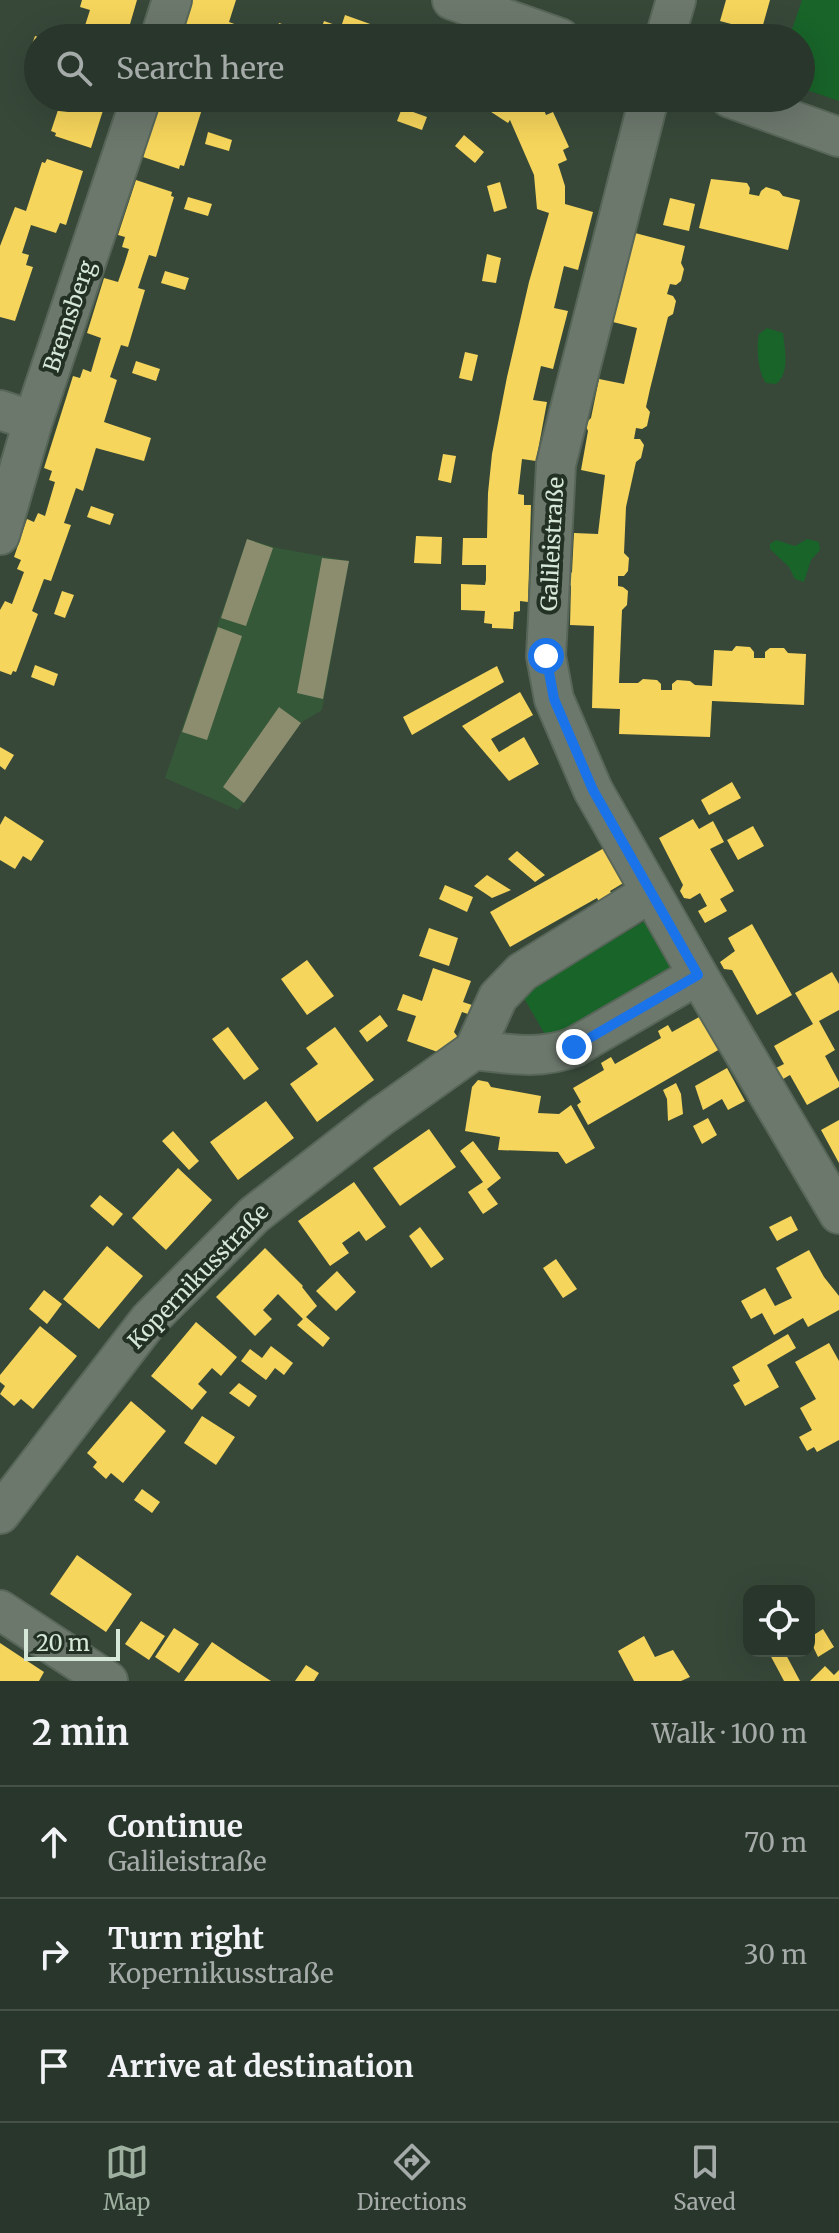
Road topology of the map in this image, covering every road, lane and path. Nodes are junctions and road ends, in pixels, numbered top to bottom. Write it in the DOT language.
graph roads {
  1 [pos="172,0"];
  2 [pos="452,0"];
  3 [pos="676,0"];
  4 [pos="164,24"];
  5 [pos="520,24"];
  6 [pos="669,24"];
  7 [pos="136,112"];
  8 [pos="645,112"];
  9 [pos="769,112"];
  10 [pos="839,137"];
  11 [pos="17,415"];
  12 [pos="0,535"];
  13 [pos="651,892"];
  14 [pos="698,975"];
  15 [pos="474,1050"];
  16 [pos="839,1214"];
  17 [pos="0,1514"];
  18 [pos="0,1610"];
  19 [pos="108,1681"];
  1 -- 4 [label="street"];
  2 -- 5 [label="street"];
  3 -- 6 [label="street"];
  7 -- 11 [label="street, Bremsberg"];
  8 -- 13 [label="street, Galileistraße"];
  9 -- 10 [label="street"];
  11 -- 12 [label="street, Bremsberg"];
  13 -- 14 [label="street, Galileistraße"];
  13 -- 15 [label="street"];
  14 -- 15 [label="street"];
  14 -- 16 [label="street, Galileistraße"];
  15 -- 17 [label="street, Kopernikusstraße"];
  18 -- 19 [label="street"];
}
